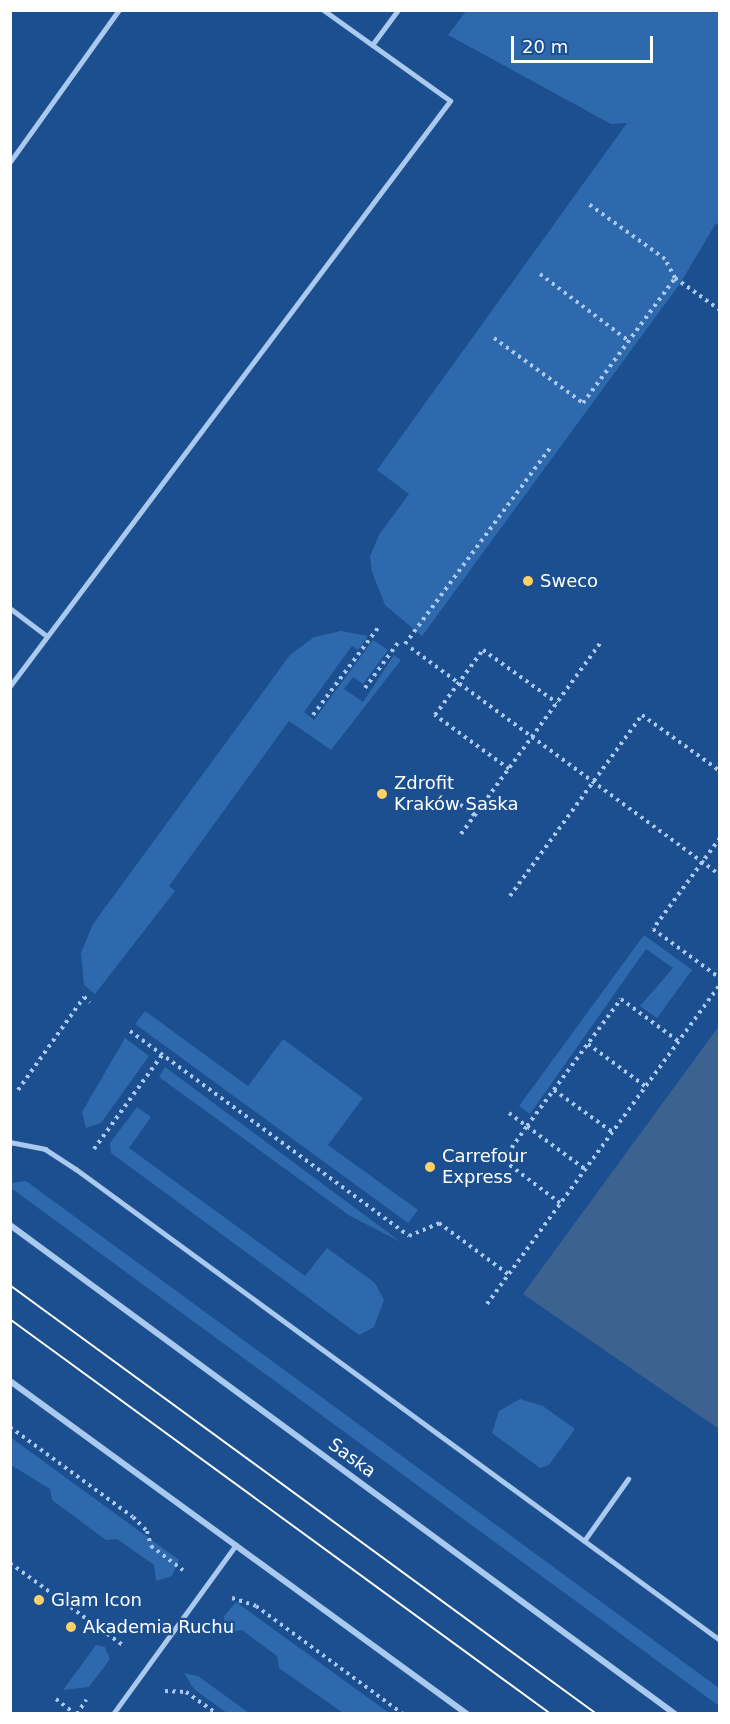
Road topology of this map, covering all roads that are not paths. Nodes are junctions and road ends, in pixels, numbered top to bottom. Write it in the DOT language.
graph roads {
  1 [pos="119,10"];
  2 [pos="323,10"];
  3 [pos="398,10"];
  4 [pos="372,45"];
  5 [pos="10,162"];
  6 [pos="10,608"];
  7 [pos="47,636"];
  8 [pos="10,686"];
  9 [pos="10,1142"];
  10 [pos="10,1226"];
  11 [pos="10,1381"];
  12 [pos="628,1479"];
  13 [pos="584,1540"];
  14 [pos="236,1545"];
  15 [pos="720,1640"];
  16 [pos="113,1713"];
  17 [pos="467,1713"];
  18 [pos="675,1713"];
  1 -- 5 [label="lane"];
  2 -- 4 [label="lane"];
  3 -- 4 [label="lane"];
  4 -- 7 [label="lane"];
  6 -- 7 [label="lane"];
  7 -- 8 [label="lane"];
  9 -- 13 [label="lane"];
  10 -- 18 [label="street, Saska"];
  11 -- 14 [label="street"];
  12 -- 13 [label="lane"];
  13 -- 15 [label="lane"];
  14 -- 16 [label="lane"];
  14 -- 17 [label="street"];
}
